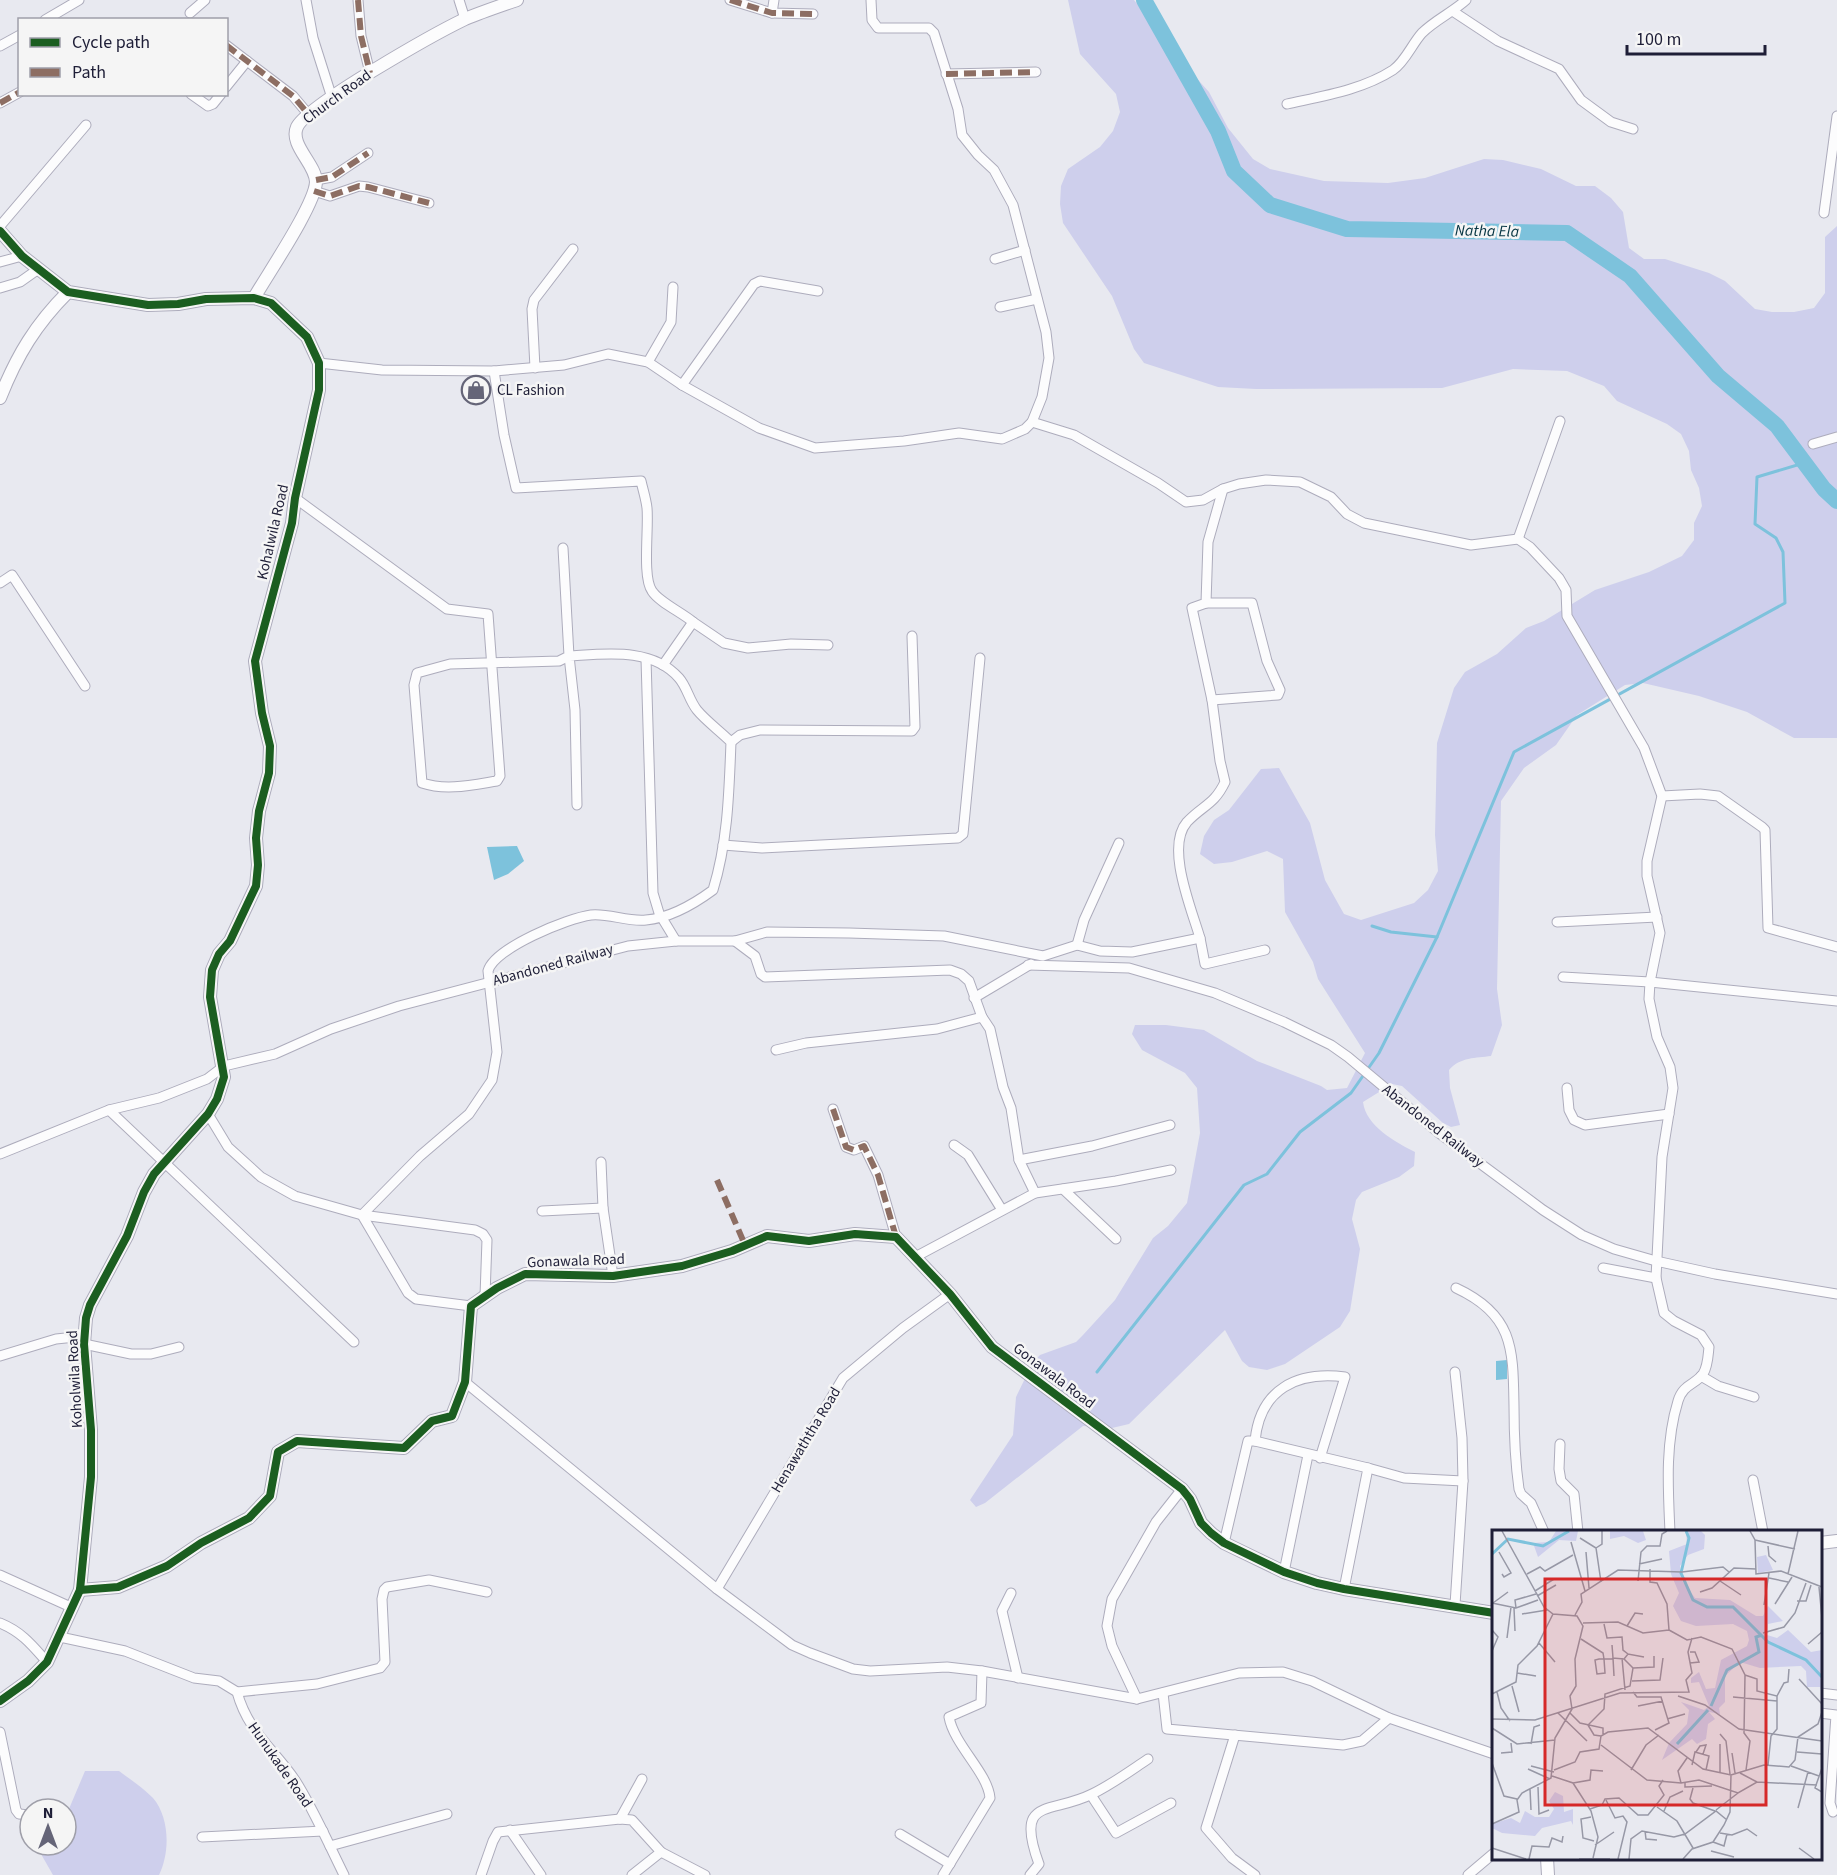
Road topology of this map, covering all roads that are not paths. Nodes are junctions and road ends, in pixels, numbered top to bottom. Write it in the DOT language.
graph roads {
  1 [pos="79,0"];
  2 [pos="205,0"];
  3 [pos="306,0"];
  4 [pos="358,0"];
  5 [pos="459,0"];
  6 [pos="517,0"];
  7 [pos="730,0"];
  8 [pos="774,0"];
  9 [pos="872,0"];
  10 [pos="1466,0"];
  11 [pos="1454,12"];
  12 [pos="190,13"];
  13 [pos="772,13"];
  14 [pos="813,14"];
  15 [pos="48,18"];
  16 [pos="465,20"];
  17 [pos="18,36"];
  18 [pos="0,46"];
  19 [pos="228,47"];
  20 [pos="247,62"];
  21 [pos="1036,72"];
  22 [pos="370,73"];
  23 [pos="946,74"];
  24 [pos="228,85"];
  25 [pos="18,93"];
  26 [pos="194,96"];
  27 [pos="219,96"];
  28 [pos="332,98"];
  29 [pos="0,103"];
  30 [pos="1287,104"];
  31 [pos="309,115"];
  32 [pos="1837,121"];
  33 [pos="86,125"];
  34 [pos="1633,129"];
  35 [pos="369,153"];
  36 [pos="315,185"];
  37 [pos="429,203"];
  38 [pos="1824,213"];
  39 [pos="0,226"];
  40 [pos="0,231"];
  41 [pos="573,249"];
  42 [pos="1025,250"];
  43 [pos="22,256"];
  44 [pos="995,260"];
  45 [pos="0,262"];
  46 [pos="37,270"];
  47 [pos="673,287"];
  48 [pos="0,288"];
  49 [pos="818,291"];
  50 [pos="68,292"];
  51 [pos="254,298"];
  52 [pos="1037,299"];
  53 [pos="1000,307"];
  54 [pos="648,362"];
  55 [pos="319,363"];
  56 [pos="535,368"];
  57 [pos="494,371"];
  58 [pos="682,385"];
  59 [pos="0,398"];
  60 [pos="1560,421"];
  61 [pos="1032,422"];
  62 [pos="1837,437"];
  63 [pos="1813,444"];
  64 [pos="1223,489"];
  65 [pos="295,498"];
  66 [pos="1518,539"];
  67 [pos="563,548"];
  68 [pos="0,583"];
  69 [pos="1206,603"];
  70 [pos="693,622"];
  71 [pos="912,636"];
  72 [pos="828,645"];
  73 [pos="569,656"];
  74 [pos="980,658"];
  75 [pos="646,659"];
  76 [pos="493,662"];
  77 [pos="663,665"];
  78 [pos="85,686"];
  79 [pos="1212,700"];
  80 [pos="731,742"];
  81 [pos="1662,796"];
  82 [pos="577,805"];
  83 [pos="1119,843"];
  84 [pos="723,845"];
  85 [pos="1657,916"];
  86 [pos="661,917"];
  87 [pos="1557,922"];
  88 [pos="1200,938"];
  89 [pos="675,941"];
  90 [pos="735,941"];
  91 [pos="1077,945"];
  92 [pos="1837,947"];
  93 [pos="1266,950"];
  94 [pos="1043,956"];
  95 [pos="1028,965"];
  96 [pos="1563,977"];
  97 [pos="489,982"];
  98 [pos="1650,982"];
  99 [pos="974,998"];
  100 [pos="1837,1001"];
  101 [pos="982,1017"];
  102 [pos="776,1050"];
  103 [pos="224,1066"];
  104 [pos="1567,1088"];
  105 [pos="833,1109"];
  106 [pos="109,1110"];
  107 [pos="208,1114"];
  108 [pos="1669,1114"];
  109 [pos="1170,1125"];
  110 [pos="954,1145"];
  111 [pos="0,1154"];
  112 [pos="1019,1160"];
  113 [pos="601,1162"];
  114 [pos="165,1164"];
  115 [pos="1170,1170"];
  116 [pos="1063,1189"];
  117 [pos="1035,1192"];
  118 [pos="603,1208"];
  119 [pos="1002,1210"];
  120 [pos="542,1211"];
  121 [pos="362,1215"];
  122 [pos="896,1237"];
  123 [pos="1116,1239"];
  124 [pos="916,1256"];
  125 [pos="1656,1261"];
  126 [pos="1604,1268"];
  127 [pos="613,1276"];
  128 [pos="1656,1278"];
  129 [pos="1456,1288"];
  130 [pos="950,1294"];
  131 [pos="1837,1294"];
  132 [pos="485,1296"];
  133 [pos="471,1306"];
  134 [pos="84,1340"];
  135 [pos="354,1342"];
  136 [pos="179,1347"];
  137 [pos="0,1356"];
  138 [pos="1455,1372"];
  139 [pos="1701,1376"];
  140 [pos="465,1382"];
  141 [pos="1754,1397"];
  142 [pos="1255,1441"];
  143 [pos="1560,1444"];
  144 [pos="1308,1455"];
  145 [pos="1320,1458"];
  146 [pos="1368,1468"];
  147 [pos="1753,1480"];
  148 [pos="1463,1481"];
  149 [pos="1182,1489"];
  150 [pos="1543,1530"];
  151 [pos="1578,1530"];
  152 [pos="1670,1530"];
  153 [pos="1763,1530"];
  154 [pos="1837,1541"];
  155 [pos="1224,1543"];
  156 [pos="1822,1543"];
  157 [pos="1284,1572"];
  158 [pos="0,1575"];
  159 [pos="717,1589"];
  160 [pos="1344,1589"];
  161 [pos="80,1590"];
  162 [pos="487,1592"];
  163 [pos="1011,1593"];
  164 [pos="1455,1605"];
  165 [pos="73,1608"];
  166 [pos="1492,1613"];
  167 [pos="0,1623"];
  168 [pos="60,1637"];
  169 [pos="47,1662"];
  170 [pos="982,1671"];
  171 [pos="1018,1678"];
  172 [pos="237,1692"];
  173 [pos="1163,1693"];
  174 [pos="1822,1693"];
  175 [pos="1837,1695"];
  176 [pos="1137,1699"];
  177 [pos="0,1701"];
  178 [pos="1822,1713"];
  179 [pos="1389,1718"];
  180 [pos="0,1732"];
  181 [pos="1235,1736"];
  182 [pos="1492,1753"];
  183 [pos="1148,1759"];
  184 [pos="642,1779"];
  185 [pos="1091,1795"];
  186 [pos="1172,1803"];
  187 [pos="1833,1812"];
  188 [pos="18,1813"];
  189 [pos="447,1814"];
  190 [pos="620,1819"];
  191 [pos="510,1830"];
  192 [pos="323,1831"];
  193 [pos="900,1834"];
  194 [pos="202,1837"];
  195 [pos="330,1846"];
  196 [pos="661,1852"];
  197 [pos="1492,1855"];
  198 [pos="1547,1860"];
  199 [pos="950,1864"];
  200 [pos="344,1875"];
  201 [pos="481,1875"];
  202 [pos="541,1875"];
  203 [pos="632,1875"];
  204 [pos="705,1875"];
  205 [pos="943,1875"];
  206 [pos="1030,1875"];
  207 [pos="1255,1875"];
  208 [pos="1468,1875"];
  209 [pos="1548,1875"];
  1 -- 15 [label="street"];
  2 -- 12 [label="street"];
  3 -- 28 [label="street"];
  4 -- 22 [label="street"];
  5 -- 16 [label="street"];
  6 -- 16 [label="street, Church Road"];
  7 -- 13 [label="street"];
  8 -- 13 [label="street"];
  9 -- 23 [label="street"];
  10 -- 11 [label="street"];
  11 -- 30 [label="street"];
  11 -- 34 [label="street"];
  13 -- 14 [label="street"];
  16 -- 22 [label="street, Church Road"];
  17 -- 18 [label="street"];
  19 -- 20 [label="street"];
  20 -- 24 [label="street"];
  20 -- 31 [label="street"];
  21 -- 23 [label="street"];
  22 -- 28 [label="street, Church Road"];
  23 -- 42 [label="street"];
  25 -- 29 [label="street"];
  26 -- 27 [label="street"];
  28 -- 31 [label="street, Church Road"];
  31 -- 36 [label="street, Church Road"];
  32 -- 38 [label="street"];
  33 -- 39 [label="street"];
  35 -- 36 [label="street"];
  36 -- 37 [label="street"];
  36 -- 51 [label="street"];
  40 -- 43 [label="street, Kohalwila Road"];
  41 -- 56 [label="street"];
  42 -- 44 [label="street"];
  42 -- 52 [label="street"];
  43 -- 45 [label="street"];
  43 -- 46 [label="street, Kohalwila Road"];
  46 -- 48 [label="street"];
  46 -- 50 [label="street, Kohalwila Road"];
  47 -- 54 [label="street"];
  49 -- 58 [label="street"];
  50 -- 51 [label="street, Kohalwila Road"];
  50 -- 59 [label="street"];
  51 -- 55 [label="street, Kohalwila Road"];
  52 -- 53 [label="street"];
  52 -- 61 [label="street"];
  54 -- 56 [label="street"];
  54 -- 58 [label="street"];
  55 -- 57 [label="street"];
  55 -- 65 [label="street, Kohalwila Road"];
  56 -- 57 [label="street"];
  57 -- 70 [label="street"];
  58 -- 61 [label="street"];
  60 -- 66 [label="street"];
  61 -- 64 [label="street"];
  62 -- 63 [label="street"];
  64 -- 66 [label="street"];
  64 -- 69 [label="street"];
  65 -- 76 [label="street"];
  65 -- 103 [label="street, Kohalwila Road"];
  66 -- 81 [label="street"];
  67 -- 73 [label="street"];
  68 -- 78 [label="street"];
  69 -- 79 [label="street"];
  69 -- 79 [label="street"];
  70 -- 72 [label="street"];
  70 -- 77 [label="street"];
  71 -- 80 [label="street"];
  73 -- 75 [label="street"];
  73 -- 76 [label="street"];
  73 -- 82 [label="street"];
  74 -- 84 [label="street"];
  75 -- 77 [label="street"];
  75 -- 86 [label="street"];
  76 -- 76 [label="street"];
  77 -- 80 [label="street"];
  79 -- 88 [label="street"];
  80 -- 84 [label="street"];
  81 -- 85 [label="street"];
  81 -- 92 [label="street"];
  83 -- 91 [label="street"];
  84 -- 86 [label="street"];
  85 -- 87 [label="street"];
  85 -- 98 [label="street"];
  86 -- 89 [label="street"];
  86 -- 97 [label="street"];
  88 -- 91 [label="street, Abandoned Railway"];
  88 -- 93 [label="street"];
  89 -- 90 [label="street, Abandoned Railway"];
  89 -- 97 [label="street, Abandoned Railway"];
  90 -- 94 [label="street, Abandoned Railway"];
  90 -- 99 [label="street"];
  91 -- 94 [label="street, Abandoned Railway"];
  94 -- 95 [label="street"];
  95 -- 99 [label="street"];
  95 -- 125 [label="street, Abandoned Railway"];
  96 -- 98 [label="street"];
  97 -- 103 [label="street, Abandoned Railway"];
  97 -- 121 [label="street"];
  98 -- 100 [label="street"];
  98 -- 108 [label="street"];
  99 -- 101 [label="street"];
  101 -- 102 [label="street"];
  101 -- 112 [label="street"];
  103 -- 106 [label="street, Abandoned Railway"];
  103 -- 107 [label="street, Koholwila Road"];
  104 -- 108 [label="street"];
  105 -- 122 [label="street"];
  106 -- 111 [label="street, Abandoned Railway"];
  106 -- 114 [label="street"];
  107 -- 114 [label="street, Koholwila Road"];
  107 -- 121 [label="street"];
  108 -- 125 [label="street"];
  109 -- 112 [label="street"];
  110 -- 119 [label="street"];
  112 -- 117 [label="street"];
  113 -- 118 [label="street"];
  114 -- 134 [label="street, Koholwila Road"];
  114 -- 135 [label="street"];
  115 -- 116 [label="street"];
  116 -- 117 [label="street"];
  116 -- 123 [label="street"];
  117 -- 119 [label="street"];
  118 -- 120 [label="street"];
  118 -- 127 [label="street"];
  119 -- 124 [label="street"];
  121 -- 132 [label="street"];
  121 -- 133 [label="street"];
  122 -- 124 [label="street, Gonawala Road"];
  122 -- 127 [label="street, Gonawala Road"];
  124 -- 130 [label="street, Gonawala Road"];
  125 -- 128 [label="street"];
  125 -- 131 [label="street, Abandoned Railway"];
  126 -- 128 [label="street"];
  127 -- 132 [label="street, Gonawala Road"];
  128 -- 139 [label="street"];
  129 -- 150 [label="street"];
  130 -- 149 [label="street, Gonawala Road"];
  130 -- 159 [label="street, Henawaththa Road"];
  132 -- 133 [label="street, Gonawala Road"];
  133 -- 140 [label="street"];
  134 -- 136 [label="street"];
  134 -- 137 [label="street"];
  134 -- 161 [label="street, Koholwila Road"];
  138 -- 148 [label="street"];
  139 -- 141 [label="street"];
  139 -- 152 [label="street"];
  140 -- 159 [label="street"];
  140 -- 161 [label="street"];
  142 -- 144 [label="street"];
  142 -- 145 [label="street"];
  142 -- 155 [label="street"];
  143 -- 151 [label="street"];
  144 -- 145 [label="street"];
  144 -- 157 [label="street"];
  145 -- 146 [label="street"];
  146 -- 148 [label="street"];
  146 -- 160 [label="street"];
  147 -- 153 [label="street"];
  148 -- 164 [label="street"];
  149 -- 155 [label="street, Gonawala Road"];
  149 -- 176 [label="street"];
  154 -- 156 [label="street"];
  155 -- 157 [label="street, Gonawala Road"];
  157 -- 160 [label="street, Gonawala Road"];
  158 -- 165 [label="street"];
  159 -- 170 [label="street"];
  160 -- 164 [label="street, Gonawala Road"];
  161 -- 165 [label="street, Koholwila Road"];
  162 -- 172 [label="street"];
  163 -- 171 [label="street"];
  164 -- 166 [label="street, Gonawala Road"];
  165 -- 168 [label="street, Koholwila Road"];
  167 -- 169 [label="street"];
  168 -- 169 [label="street, Koholwila Road"];
  168 -- 172 [label="street"];
  169 -- 177 [label="street, Koholwila Road"];
  170 -- 171 [label="street"];
  170 -- 199 [label="street"];
  171 -- 176 [label="street"];
  172 -- 192 [label="street, Hunukade Road"];
  173 -- 176 [label="street"];
  173 -- 179 [label="street"];
  173 -- 181 [label="street"];
  174 -- 175 [label="street"];
  178 -- 187 [label="street"];
  179 -- 181 [label="street"];
  179 -- 182 [label="street"];
  180 -- 188 [label="street"];
  181 -- 207 [label="street"];
  183 -- 185 [label="street"];
  184 -- 190 [label="street"];
  185 -- 186 [label="street"];
  185 -- 206 [label="street"];
  189 -- 195 [label="street"];
  190 -- 191 [label="street"];
  190 -- 196 [label="street"];
  191 -- 201 [label="street"];
  191 -- 202 [label="street"];
  192 -- 194 [label="street"];
  192 -- 195 [label="street, Hunukade Road"];
  193 -- 199 [label="street"];
  195 -- 200 [label="street, Hunukade Road"];
  196 -- 203 [label="street"];
  196 -- 204 [label="street"];
  197 -- 208 [label="street"];
  198 -- 209 [label="street"];
  199 -- 205 [label="street"];
}
